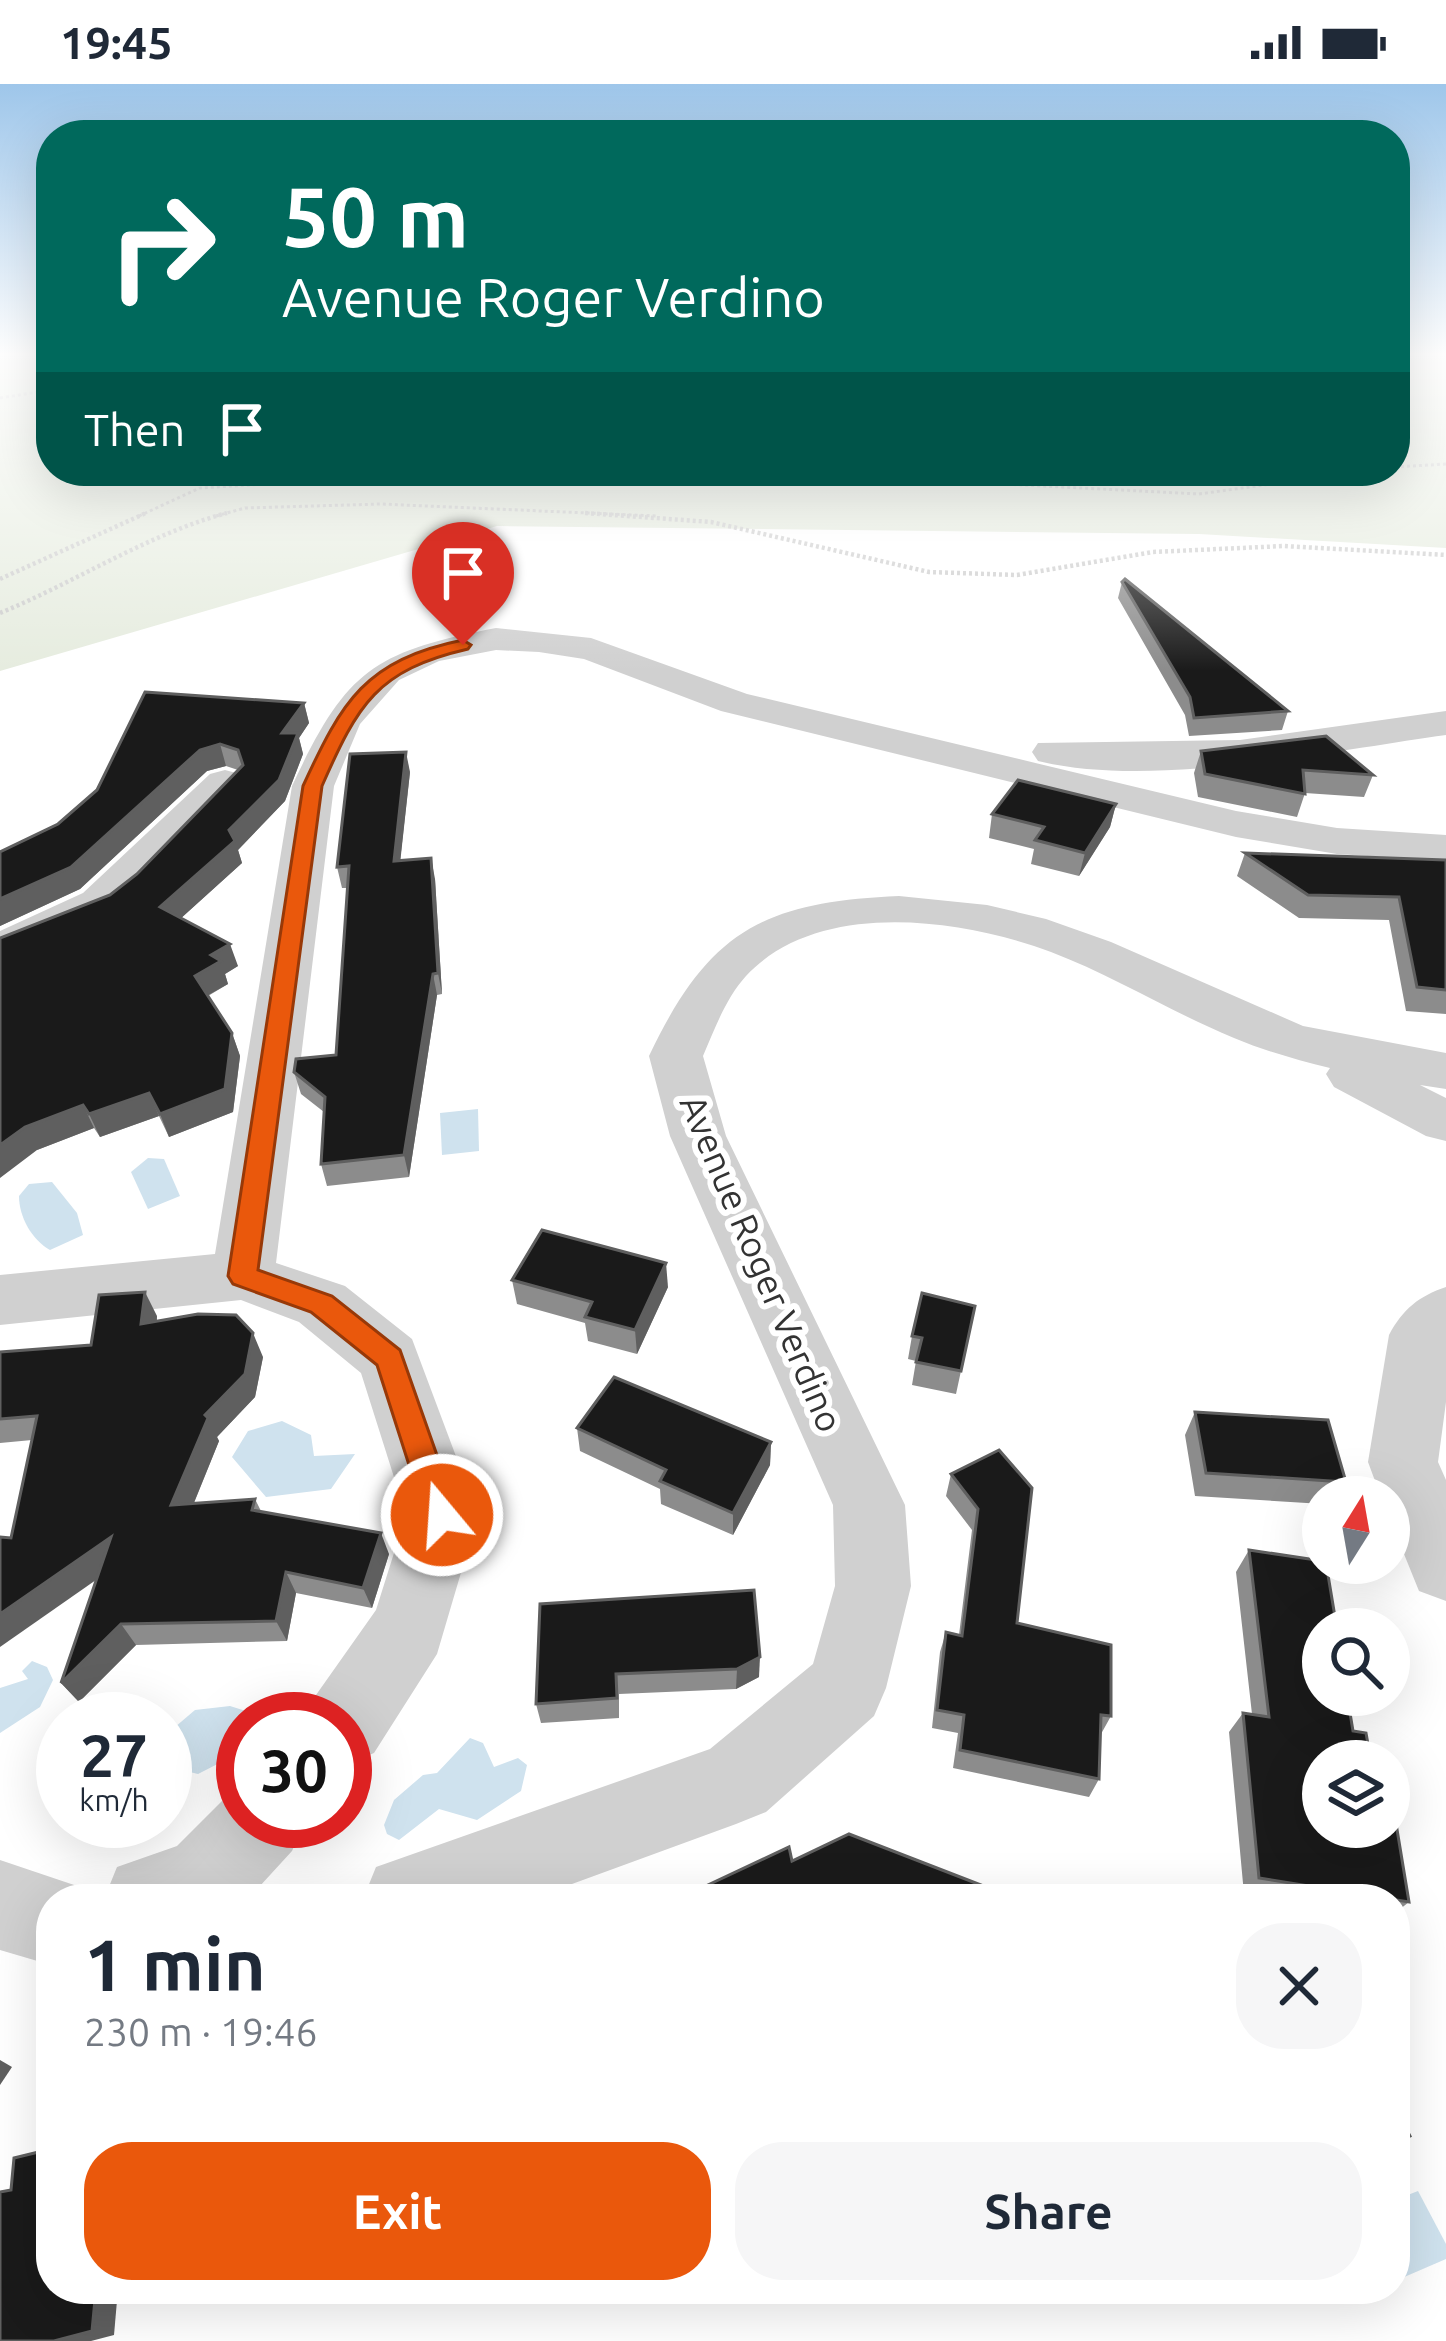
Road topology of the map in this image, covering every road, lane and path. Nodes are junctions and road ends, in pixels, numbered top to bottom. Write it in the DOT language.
graph roads {
  1 [pos="1446,464"];
  2 [pos="1410,466"];
  3 [pos="233,486"];
  4 [pos="1042,486"];
  5 [pos="1257,486"];
  6 [pos="1446,556"];
  7 [pos="0,579"];
  8 [pos="0,613"];
  9 [pos="1446,723"];
  10 [pos="982,763"];
  11 [pos="225,783"];
  12 [pos="1446,848"];
  13 [pos="0,949"];
  14 [pos="1284,1038"];
  15 [pos="1446,1071"];
  16 [pos="1446,1122"];
  17 [pos="243,1276"];
  18 [pos="0,1300"];
  19 [pos="1446,1312"];
  20 [pos="1446,1567"];
  21 [pos="367,1692"];
  22 [pos="236,1848"];
  23 [pos="202,1884"];
  24 [pos="450,1884"];
  25 [pos="0,1905"];
  26 [pos="36,1915"];
  1 -- 2 [label="path"];
  3 -- 7 [label="path"];
  4 -- 5 [label="path"];
  6 -- 8 [label="path"];
  9 -- 10 [label="street"];
  10 -- 12 [label="street"];
  10 -- 17 [label="street"];
  11 -- 13 [label="street"];
  14 -- 15 [label="street, Avenue Roger Verdino"];
  14 -- 16 [label="street"];
  14 -- 24 [label="street, Avenue Roger Verdino"];
  17 -- 18 [label="street"];
  17 -- 21 [label="street"];
  19 -- 20 [label="street"];
  22 -- 23 [label="street"];
  25 -- 26 [label="street"];
}
